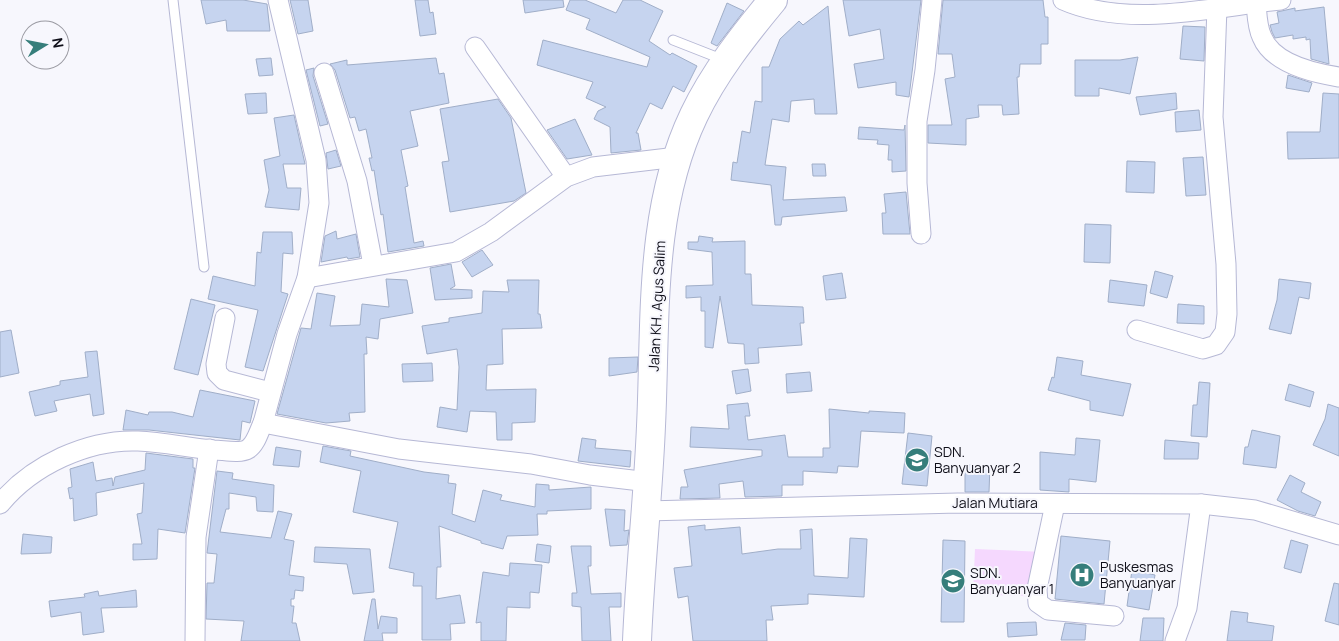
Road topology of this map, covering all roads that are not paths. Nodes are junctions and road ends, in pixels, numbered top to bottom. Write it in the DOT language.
graph roads {
  1 [pos="173,0"];
  2 [pos="278,0"];
  3 [pos="773,0"];
  4 [pos="932,0"];
  5 [pos="1063,0"];
  6 [pos="1281,0"];
  7 [pos="1256,3"];
  8 [pos="1217,8"];
  9 [pos="674,40"];
  10 [pos="475,47"];
  11 [pos="726,61"];
  12 [pos="324,73"];
  13 [pos="1339,77"];
  14 [pos="677,158"];
  15 [pos="566,177"];
  16 [pos="921,234"];
  17 [pos="373,265"];
  18 [pos="204,266"];
  19 [pos="307,278"];
  20 [pos="225,318"];
  21 [pos="1137,330"];
  22 [pos="270,392"];
  23 [pos="263,422"];
  24 [pos="209,450"];
  25 [pos="649,482"];
  26 [pos="0,504"];
  27 [pos="1055,504"];
  28 [pos="1201,504"];
  29 [pos="646,511"];
  30 [pos="1339,535"];
  31 [pos="1114,616"];
  32 [pos="195,641"];
  33 [pos="637,641"];
  34 [pos="1176,641"];
  1 -- 18 [label="lane"];
  2 -- 19 [label="street"];
  3 -- 11 [label="highway, Jalan KH. Agus Salim"];
  4 -- 16 [label="street"];
  5 -- 8 [label="street"];
  6 -- 7 [label="street"];
  7 -- 8 [label="street"];
  7 -- 13 [label="street"];
  8 -- 21 [label="street"];
  9 -- 11 [label="lane"];
  10 -- 15 [label="street"];
  11 -- 14 [label="highway, Jalan KH. Agus Salim"];
  12 -- 17 [label="street"];
  14 -- 15 [label="street"];
  14 -- 25 [label="highway, Jalan KH. Agus Salim"];
  15 -- 17 [label="street"];
  17 -- 19 [label="street"];
  19 -- 22 [label="street"];
  20 -- 22 [label="street"];
  22 -- 23 [label="street"];
  23 -- 24 [label="street"];
  23 -- 25 [label="street"];
  24 -- 26 [label="street"];
  24 -- 32 [label="street"];
  25 -- 29 [label="highway, Jalan KH. Agus Salim"];
  27 -- 28 [label="street, Jalan Mutiara"];
  27 -- 29 [label="street, Jalan Mutiara"];
  27 -- 31 [label="street"];
  28 -- 30 [label="street, Jalan Mutiara"];
  28 -- 34 [label="street"];
  29 -- 33 [label="highway, Jalan KH. Agus Salim"];
}
